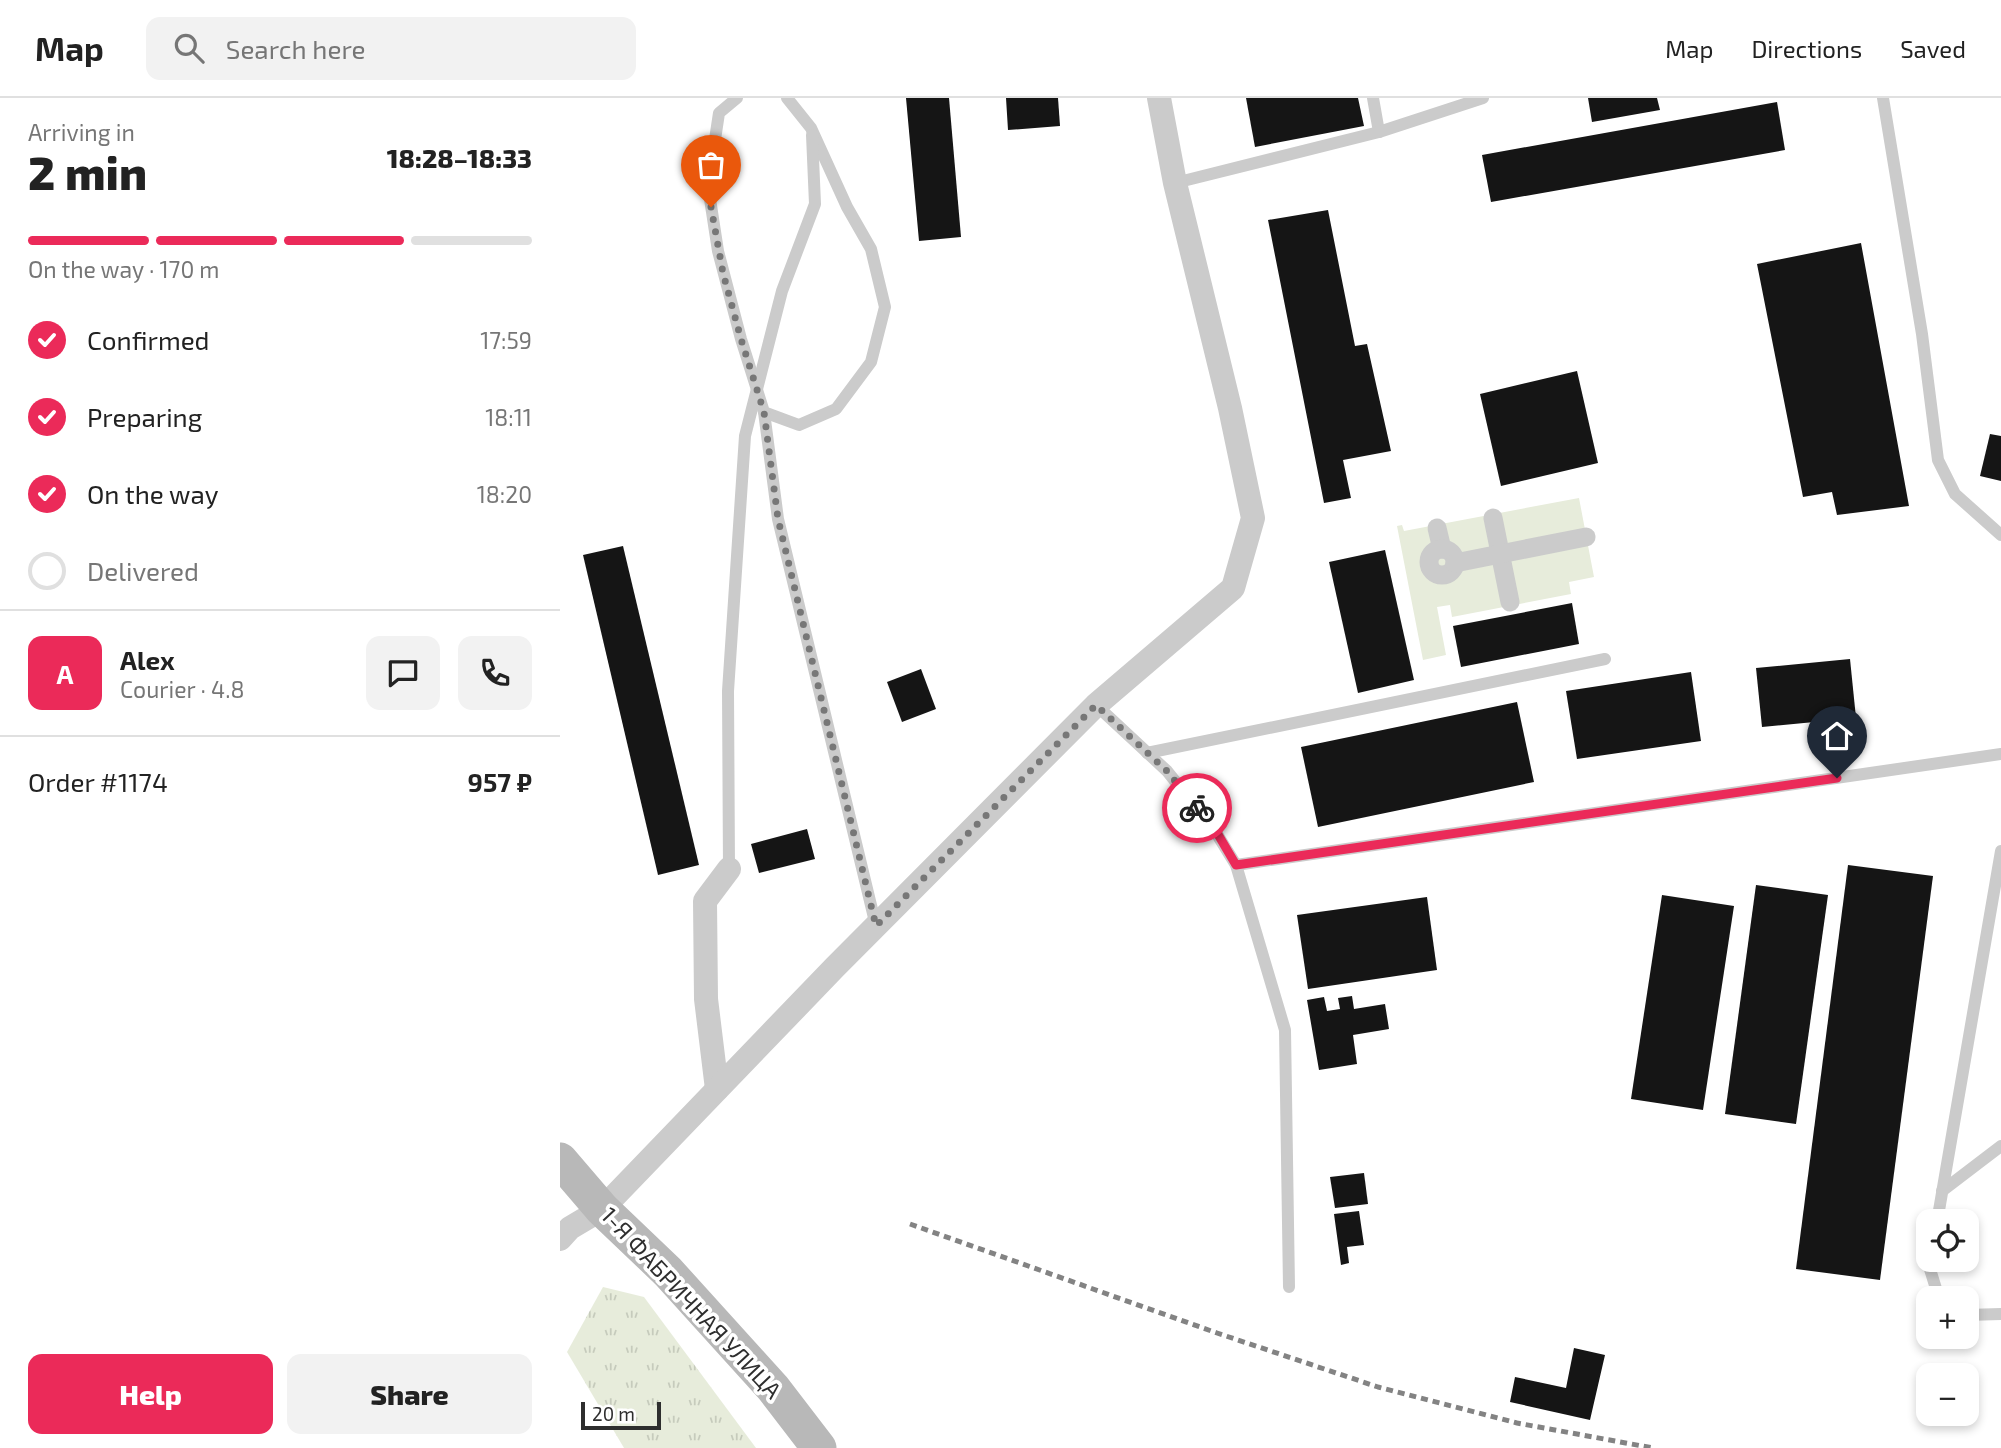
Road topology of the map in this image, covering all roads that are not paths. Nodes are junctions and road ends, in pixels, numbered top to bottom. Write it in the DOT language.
graph roads {
  1 [pos="737,98"];
  2 [pos="787,98"];
  3 [pos="1159,98"];
  4 [pos="1373,98"];
  5 [pos="1483,98"];
  6 [pos="1883,98"];
  7 [pos="811,128"];
  8 [pos="1379,132"];
  9 [pos="1175,183"];
  10 [pos="757,390"];
  11 [pos="764,412"];
  12 [pos="1493,518"];
  13 [pos="1437,528"];
  14 [pos="2001,535"];
  15 [pos="1586,537"];
  16 [pos="1500,554"];
  17 [pos="1510,603"];
  18 [pos="1605,659"];
  19 [pos="1096,705"];
  20 [pos="1147,752"];
  21 [pos="2001,754"];
  22 [pos="2001,851"];
  23 [pos="1236,865"];
  24 [pos="729,869"];
  25 [pos="876,926"];
  26 [pos="717,1089"];
  27 [pos="2001,1146"];
  28 [pos="560,1160"];
  29 [pos="1942,1191"];
  30 [pos="603,1209"];
  31 [pos="1939,1209"];
  32 [pos="560,1239"];
  33 [pos="1289,1287"];
  34 [pos="2001,1314"];
  35 [pos="1979,1315"];
  36 [pos="819,1448"];
  1 -- 10 [label="lane"];
  2 -- 7 [label="lane"];
  3 -- 9 [label="street"];
  4 -- 8 [label="lane"];
  5 -- 8 [label="lane"];
  6 -- 14 [label="lane"];
  7 -- 10 [label="lane"];
  7 -- 11 [label="lane"];
  8 -- 9 [label="lane"];
  9 -- 19 [label="street"];
  10 -- 11 [label="lane"];
  10 -- 24 [label="lane"];
  11 -- 25 [label="lane"];
  12 -- 16 [label="street"];
  13 -- 16 [label="street"];
  15 -- 16 [label="street"];
  16 -- 17 [label="street"];
  18 -- 20 [label="lane"];
  19 -- 20 [label="lane"];
  19 -- 25 [label="street"];
  20 -- 23 [label="lane"];
  21 -- 23 [label="lane"];
  22 -- 29 [label="lane"];
  23 -- 33 [label="lane"];
  24 -- 26 [label="street"];
  25 -- 26 [label="street"];
  26 -- 30 [label="street"];
  27 -- 29 [label="lane"];
  28 -- 30 [label="main road, 1-Я ФАБРИЧНАЯ УЛИЦА"];
  29 -- 31 [label="lane"];
  30 -- 32 [label="street"];
  30 -- 36 [label="main road, 1-Я ФАБРИЧНАЯ УЛИЦА"];
  34 -- 35 [label="lane"];
}
